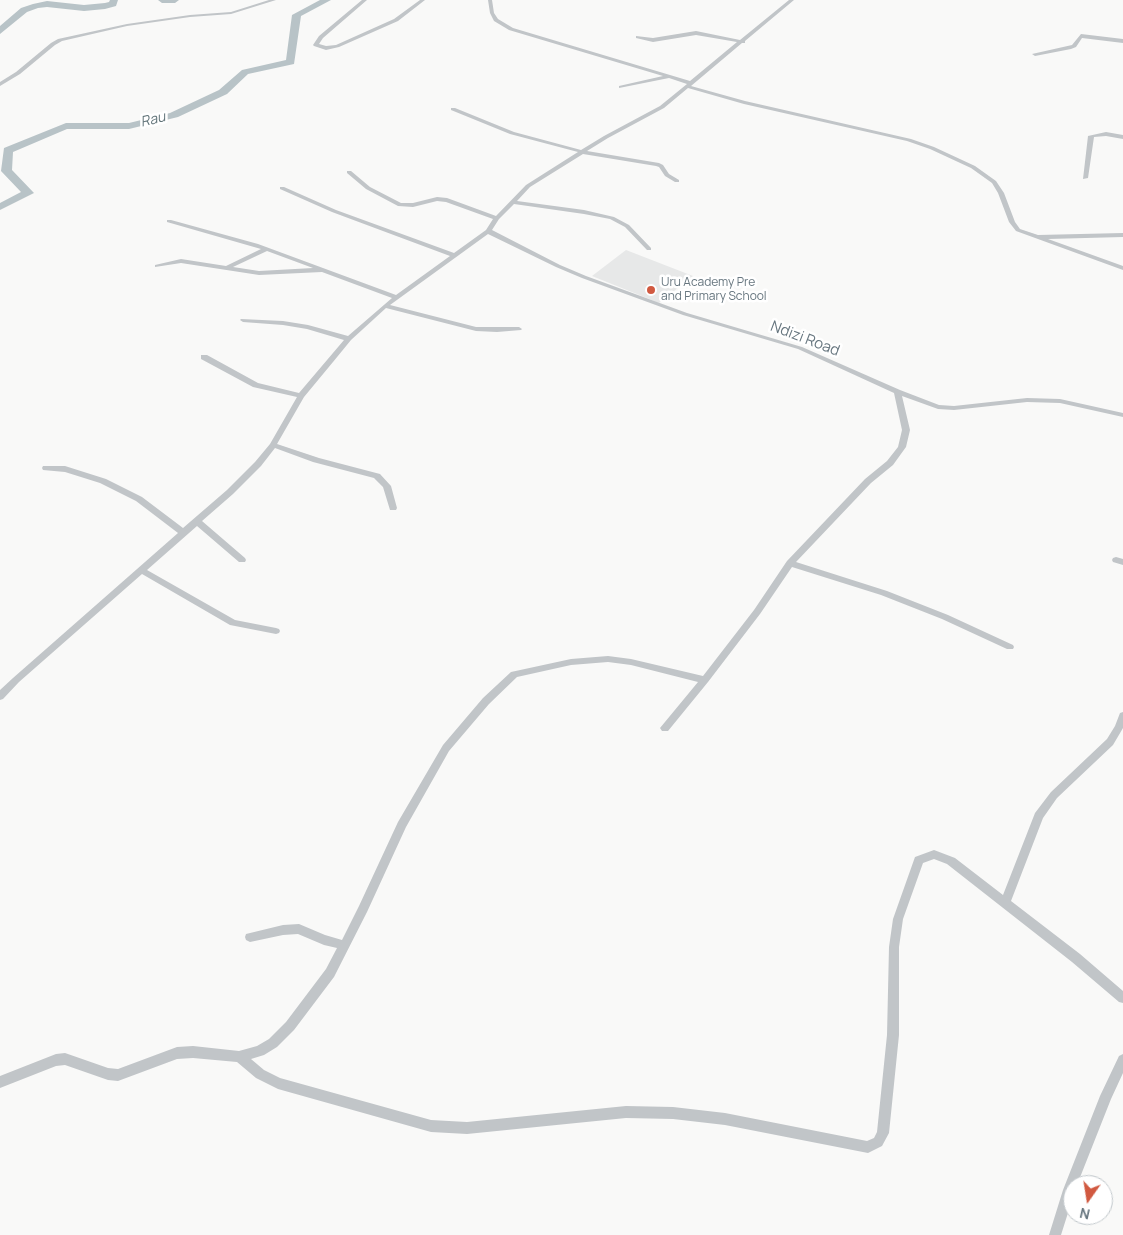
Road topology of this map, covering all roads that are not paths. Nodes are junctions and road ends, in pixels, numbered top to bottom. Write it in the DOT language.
graph roads {
  1 [pos="274,0"];
  2 [pos="365,0"];
  3 [pos="423,0"];
  4 [pos="490,0"];
  5 [pos="792,0"];
  6 [pos="638,37"];
  7 [pos="1123,41"];
  8 [pos="743,42"];
  9 [pos="1034,54"];
  10 [pos="667,76"];
  11 [pos="0,84"];
  12 [pos="689,84"];
  13 [pos="621,87"];
  14 [pos="453,109"];
  15 [pos="1123,137"];
  16 [pos="583,152"];
  17 [pos="349,172"];
  18 [pos="1085,178"];
  19 [pos="677,181"];
  20 [pos="282,188"];
  21 [pos="513,202"];
  22 [pos="497,218"];
  23 [pos="169,220"];
  24 [pos="488,231"];
  25 [pos="1123,235"];
  26 [pos="1034,237"];
  27 [pos="267,248"];
  28 [pos="649,249"];
  29 [pos="454,255"];
  30 [pos="156,266"];
  31 [pos="228,267"];
  32 [pos="1123,268"];
  33 [pos="322,270"];
  34 [pos="396,297"];
  35 [pos="385,306"];
  36 [pos="243,320"];
  37 [pos="519,329"];
  38 [pos="349,338"];
  39 [pos="204,357"];
  40 [pos="897,392"];
  41 [pos="301,396"];
  42 [pos="1123,415"];
  43 [pos="273,445"];
  44 [pos="46,468"];
  45 [pos="393,508"];
  46 [pos="196,521"];
  47 [pos="184,533"];
  48 [pos="242,560"];
  49 [pos="790,562"];
  50 [pos="141,570"];
  51 [pos="276,631"];
  52 [pos="1010,648"];
  53 [pos="705,680"];
  54 [pos="0,696"];
  55 [pos="1123,716"];
  56 [pos="665,728"];
  57 [pos="1006,902"];
  58 [pos="250,937"];
  59 [pos="344,945"];
  60 [pos="1123,998"];
  61 [pos="239,1057"];
  62 [pos="1123,1060"];
  63 [pos="0,1082"];
  64 [pos="1055,1235"];
  1 -- 11 [label="street"];
  2 -- 3 [label="street"];
  4 -- 10 [label="street"];
  5 -- 8 [label="street"];
  6 -- 8 [label="street"];
  7 -- 9 [label="street"];
  8 -- 12 [label="street"];
  10 -- 12 [label="street"];
  10 -- 13 [label="street"];
  12 -- 16 [label="street"];
  12 -- 26 [label="street"];
  14 -- 16 [label="street"];
  15 -- 18 [label="street"];
  16 -- 19 [label="street"];
  16 -- 21 [label="street"];
  17 -- 22 [label="street"];
  20 -- 29 [label="street"];
  21 -- 22 [label="street"];
  21 -- 28 [label="street"];
  22 -- 24 [label="street"];
  23 -- 27 [label="street"];
  24 -- 29 [label="street"];
  24 -- 40 [label="street, Ndizi Road"];
  25 -- 26 [label="street"];
  26 -- 32 [label="street"];
  27 -- 31 [label="street"];
  27 -- 33 [label="street"];
  29 -- 34 [label="street"];
  30 -- 31 [label="street"];
  31 -- 33 [label="street"];
  33 -- 34 [label="street"];
  34 -- 35 [label="street"];
  35 -- 37 [label="street"];
  35 -- 38 [label="street"];
  36 -- 38 [label="street"];
  38 -- 41 [label="street"];
  39 -- 41 [label="street"];
  40 -- 42 [label="street, Ndizi Road"];
  40 -- 49 [label="street"];
  41 -- 43 [label="street"];
  43 -- 45 [label="street"];
  43 -- 46 [label="street"];
  44 -- 47 [label="street"];
  46 -- 47 [label="street"];
  46 -- 48 [label="street"];
  47 -- 50 [label="street"];
  49 -- 52 [label="street"];
  49 -- 53 [label="street"];
  50 -- 51 [label="street"];
  50 -- 54 [label="street"];
  53 -- 56 [label="street"];
  53 -- 59 [label="street"];
  55 -- 57 [label="street"];
  57 -- 60 [label="street"];
  57 -- 61 [label="street"];
  58 -- 59 [label="street"];
  59 -- 61 [label="street"];
  61 -- 63 [label="street"];
  62 -- 64 [label="street"];
}
